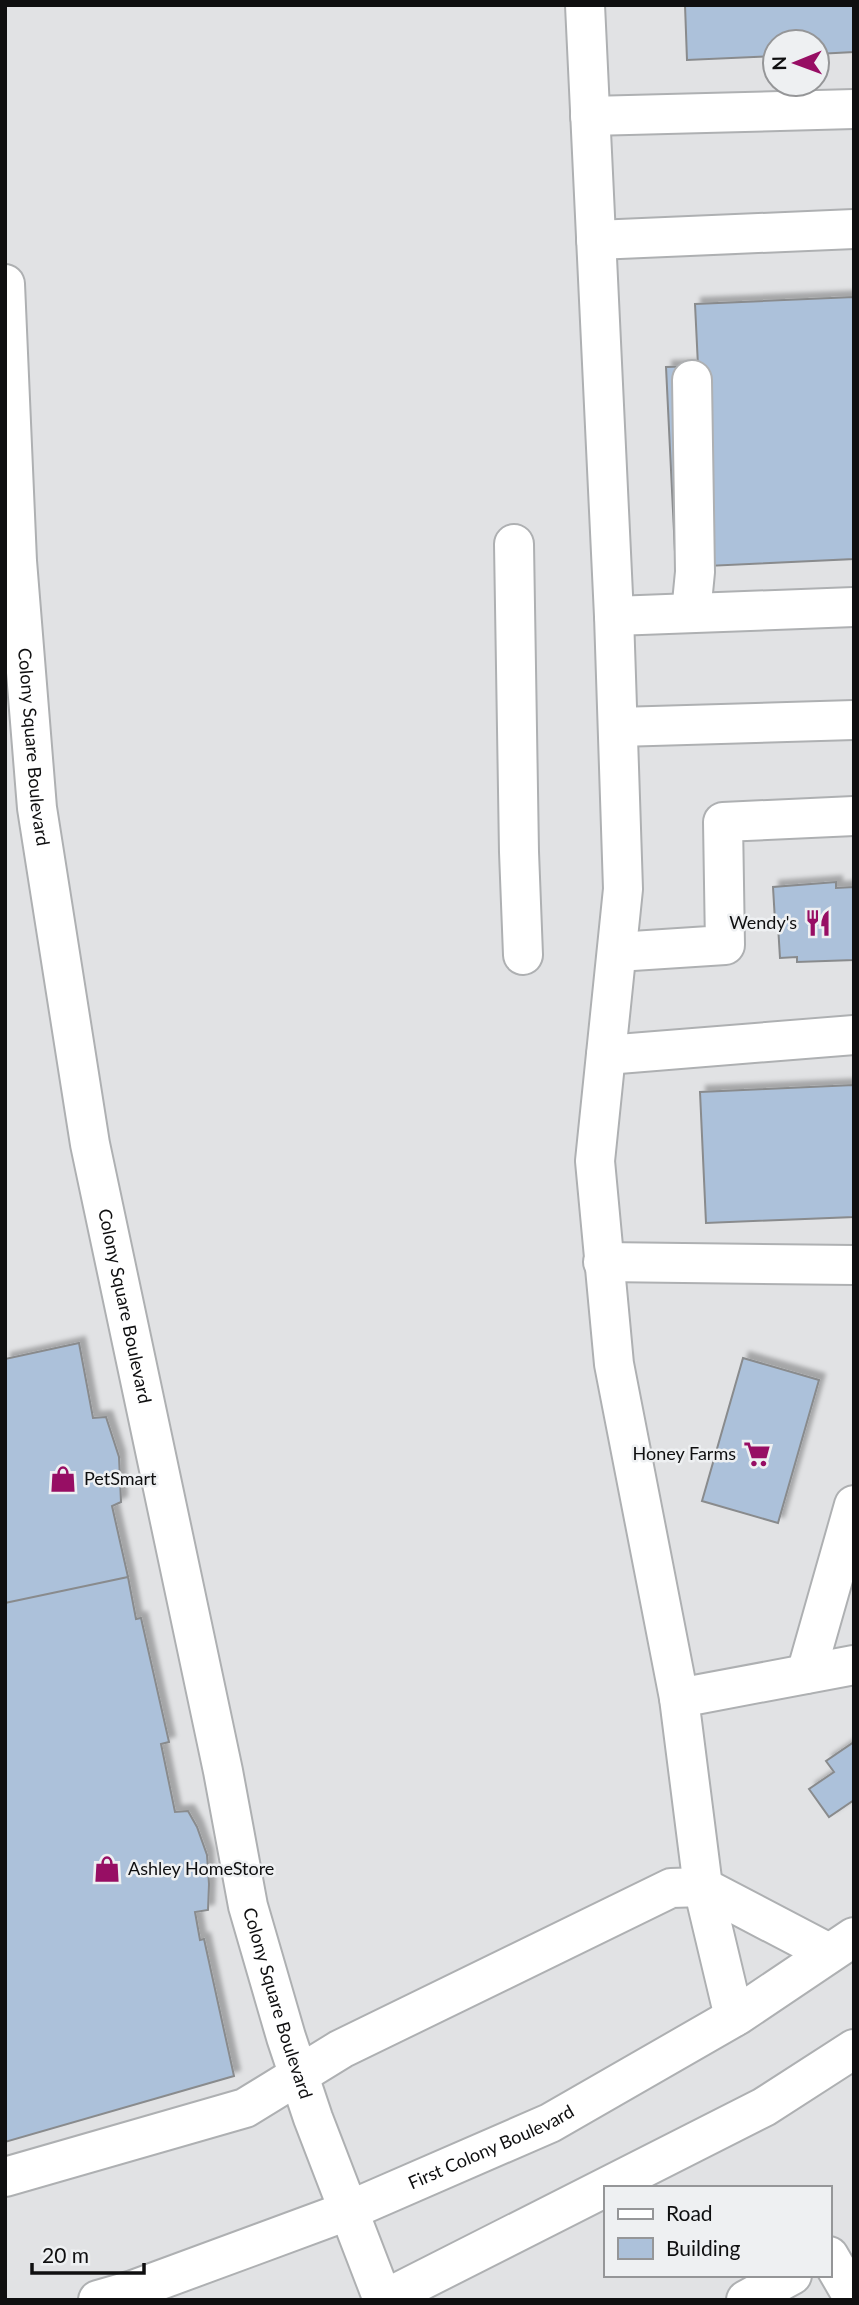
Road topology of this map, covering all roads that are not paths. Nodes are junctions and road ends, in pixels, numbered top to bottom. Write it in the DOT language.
graph roads {
  1 [pos="585,5"];
  2 [pos="854,109"];
  3 [pos="590,116"];
  4 [pos="854,229"];
  5 [pos="596,240"];
  6 [pos="5,285"];
  7 [pos="692,380"];
  8 [pos="514,544"];
  9 [pos="854,607"];
  10 [pos="691,613"];
  11 [pos="614,616"];
  12 [pos="854,720"];
  13 [pos="618,727"];
  14 [pos="854,816"];
  15 [pos="617,952"];
  16 [pos="523,955"];
  17 [pos="854,1035"];
  18 [pos="606,1055"];
  19 [pos="603,1262"];
  20 [pos="854,1265"];
  21 [pos="852,1520"];
  22 [pos="843,1583"];
  23 [pos="854,1665"];
  24 [pos="806,1674"];
  25 [pos="679,1698"];
  26 [pos="703,1887"];
  27 [pos="841,1945"];
  28 [pos="734,2017"];
  29 [pos="854,2049"];
  30 [pos="299,2076"];
  31 [pos="5,2178"];
  32 [pos="608,2186"];
  33 [pos="604,2188"];
  34 [pos="350,2210"];
  35 [pos="854,2242"];
  36 [pos="831,2255"];
  37 [pos="831,2259"];
  38 [pos="788,2277"];
  39 [pos="854,2299"];
  40 [pos="98,2300"];
  41 [pos="383,2300"];
  42 [pos="746,2300"];
  1 -- 3 [label="street"];
  2 -- 3 [label="street"];
  3 -- 5 [label="street"];
  4 -- 5 [label="street"];
  5 -- 11 [label="street"];
  6 -- 30 [label="street, Colony Square Boulevard"];
  7 -- 10 [label="street"];
  8 -- 16 [label="street"];
  9 -- 10 [label="street"];
  10 -- 11 [label="street"];
  11 -- 13 [label="street"];
  12 -- 13 [label="street"];
  13 -- 15 [label="street"];
  14 -- 15 [label="street"];
  15 -- 18 [label="street"];
  17 -- 18 [label="street"];
  18 -- 19 [label="street"];
  19 -- 20 [label="street"];
  19 -- 25 [label="street"];
  21 -- 22 [label="street"];
  22 -- 24 [label="street"];
  23 -- 24 [label="street"];
  24 -- 25 [label="street"];
  25 -- 26 [label="street"];
  26 -- 27 [label="street"];
  26 -- 28 [label="street"];
  26 -- 30 [label="street"];
  27 -- 28 [label="street, First Colony Boulevard"];
  28 -- 34 [label="street, First Colony Boulevard"];
  29 -- 32 [label="street"];
  30 -- 31 [label="street"];
  30 -- 34 [label="street, Colony Square Boulevard"];
  33 -- 41 [label="street"];
  34 -- 40 [label="street, First Colony Boulevard"];
  34 -- 41 [label="street, Colony Square Boulevard"];
  35 -- 36 [label="street"];
  37 -- 39 [label="street"];
  38 -- 42 [label="street"];
}
